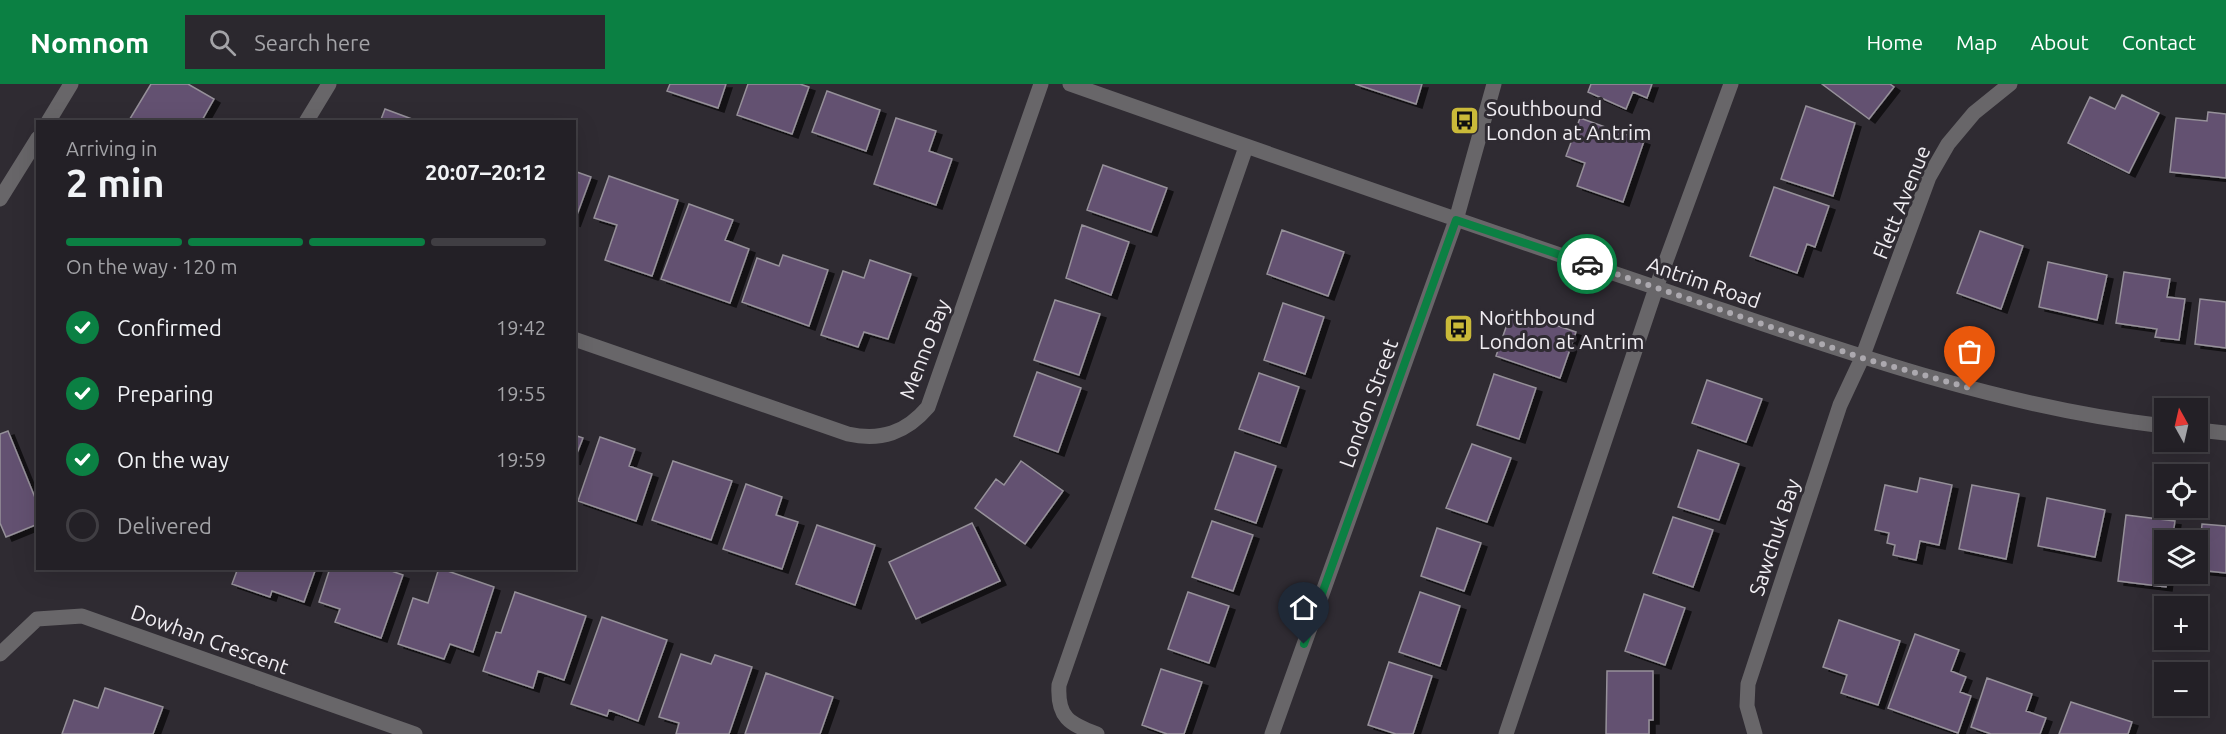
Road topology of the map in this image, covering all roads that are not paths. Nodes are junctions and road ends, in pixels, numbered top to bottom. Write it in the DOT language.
graph roads {
  1 [pos="71,84"];
  2 [pos="328,84"];
  3 [pos="1041,84"];
  4 [pos="1070,84"];
  5 [pos="1494,84"];
  6 [pos="1731,84"];
  7 [pos="2010,84"];
  8 [pos="49,120"];
  9 [pos="307,120"];
  10 [pos="36,141"];
  11 [pos="1246,147"];
  12 [pos="0,199"];
  13 [pos="1456,220"];
  14 [pos="1656,288"];
  15 [pos="576,340"];
  16 [pos="1862,358"];
  17 [pos="2154,424"];
  18 [pos="2208,431"];
  19 [pos="2226,433"];
  20 [pos="0,654"];
  21 [pos="394,731"];
  22 [pos="415,734"];
  23 [pos="1097,734"];
  24 [pos="1272,734"];
  25 [pos="1506,734"];
  26 [pos="1755,734"];
  1 -- 8 [label="street"];
  2 -- 9 [label="street"];
  3 -- 15 [label="street, Menno Bay"];
  4 -- 11 [label="street, Antrim Road"];
  5 -- 13 [label="street, London Street"];
  6 -- 14 [label="street"];
  7 -- 16 [label="street, Flett Avenue"];
  10 -- 12 [label="street"];
  11 -- 13 [label="street, Antrim Road"];
  11 -- 23 [label="street"];
  13 -- 14 [label="street, Antrim Road"];
  13 -- 24 [label="street, London Street"];
  14 -- 16 [label="street, Antrim Road"];
  14 -- 25 [label="street"];
  16 -- 17 [label="street, Antrim Road"];
  16 -- 26 [label="street, Sawchuk Bay"];
  18 -- 19 [label="street"];
  20 -- 21 [label="street, Dowhan Crescent"];
  21 -- 22 [label="street, Dowhan Crescent"];
}
